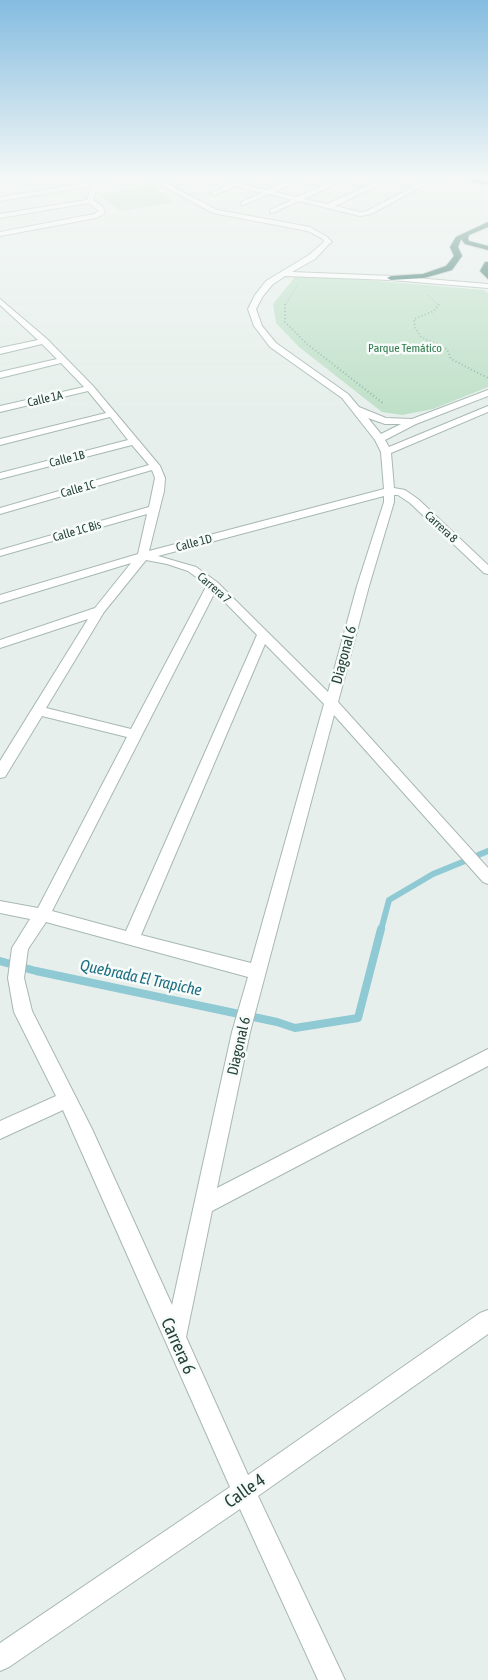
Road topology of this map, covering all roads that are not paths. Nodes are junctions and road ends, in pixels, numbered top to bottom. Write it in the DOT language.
graph roads {
  1 [pos="313,256"];
  2 [pos="458,256"];
  3 [pos="488,264"];
  4 [pos="284,274"];
  5 [pos="488,277"];
  6 [pos="392,278"];
  7 [pos="488,286"];
  8 [pos="0,301"];
  9 [pos="44,341"];
  10 [pos="0,351"];
  11 [pos="63,360"];
  12 [pos="0,375"];
  13 [pos="90,388"];
  14 [pos="488,393"];
  15 [pos="354,406"];
  16 [pos="0,409"];
  17 [pos="488,410"];
  18 [pos="112,414"];
  19 [pos="413,422"];
  20 [pos="380,439"];
  21 [pos="0,442"];
  22 [pos="134,442"];
  23 [pos="386,452"];
  24 [pos="155,466"];
  25 [pos="0,476"];
  26 [pos="389,491"];
  27 [pos="154,509"];
  28 [pos="0,511"];
  29 [pos="0,553"];
  30 [pos="143,556"];
  31 [pos="488,571"];
  32 [pos="213,584"];
  33 [pos="0,599"];
  34 [pos="99,611"];
  35 [pos="263,635"];
  36 [pos="0,644"];
  37 [pos="331,703"];
  38 [pos="37,710"];
  39 [pos="134,734"];
  40 [pos="0,773"];
  41 [pos="488,878"];
  42 [pos="0,907"];
  43 [pos="42,915"];
  44 [pos="131,940"];
  45 [pos="257,972"];
  46 [pos="488,1057"];
  47 [pos="68,1099"];
  48 [pos="0,1130"];
  49 [pos="204,1205"];
  50 [pos="488,1321"];
  51 [pos="175,1338"];
  52 [pos="244,1492"];
  53 [pos="0,1658"];
  54 [pos="332,1680"];
  1 -- 4 [label="street, Diagonal 6"];
  2 -- 6 [label="highway"];
  3 -- 5 [label="highway"];
  4 -- 6 [label="street"];
  4 -- 15 [label="street, Diagonal 6"];
  6 -- 7 [label="street"];
  8 -- 9 [label="street"];
  9 -- 10 [label="street"];
  9 -- 11 [label="street"];
  11 -- 12 [label="street"];
  11 -- 13 [label="street"];
  13 -- 16 [label="street, Calle 1A"];
  13 -- 18 [label="street"];
  14 -- 19 [label="street"];
  15 -- 19 [label="street"];
  15 -- 20 [label="street, Diagonal 6"];
  17 -- 23 [label="street"];
  18 -- 21 [label="street"];
  18 -- 22 [label="street"];
  19 -- 20 [label="street"];
  20 -- 23 [label="street, Diagonal 6"];
  22 -- 24 [label="street"];
  22 -- 25 [label="street, Calle 1B"];
  23 -- 26 [label="street, Diagonal 6"];
  24 -- 27 [label="street"];
  24 -- 28 [label="street, Calle 1C"];
  26 -- 30 [label="street, Calle 1D"];
  26 -- 31 [label="street, Carrera 8"];
  26 -- 37 [label="street, Diagonal 6"];
  27 -- 29 [label="street, Calle 1C Bis"];
  27 -- 30 [label="street"];
  30 -- 32 [label="street, Carrera 7"];
  30 -- 33 [label="street, Calle 1D"];
  30 -- 34 [label="street"];
  32 -- 35 [label="street, Carrera 7"];
  32 -- 39 [label="street"];
  34 -- 36 [label="street"];
  34 -- 38 [label="street"];
  35 -- 37 [label="street, Carrera 7"];
  35 -- 44 [label="street"];
  37 -- 41 [label="street, Carrera 7"];
  37 -- 45 [label="street, Diagonal 6"];
  38 -- 39 [label="street"];
  38 -- 40 [label="street"];
  39 -- 43 [label="street"];
  42 -- 43 [label="street"];
  43 -- 44 [label="street"];
  43 -- 47 [label="street, Carrera 6"];
  44 -- 45 [label="street"];
  45 -- 49 [label="street, Diagonal 6"];
  46 -- 49 [label="street"];
  47 -- 48 [label="street"];
  47 -- 51 [label="street, Carrera 6"];
  49 -- 51 [label="street, Diagonal 6"];
  50 -- 52 [label="street, Calle 4"];
  51 -- 52 [label="street, Carrera 6"];
  52 -- 53 [label="street, Calle 4"];
  52 -- 54 [label="street, Carrera 6"];
}
